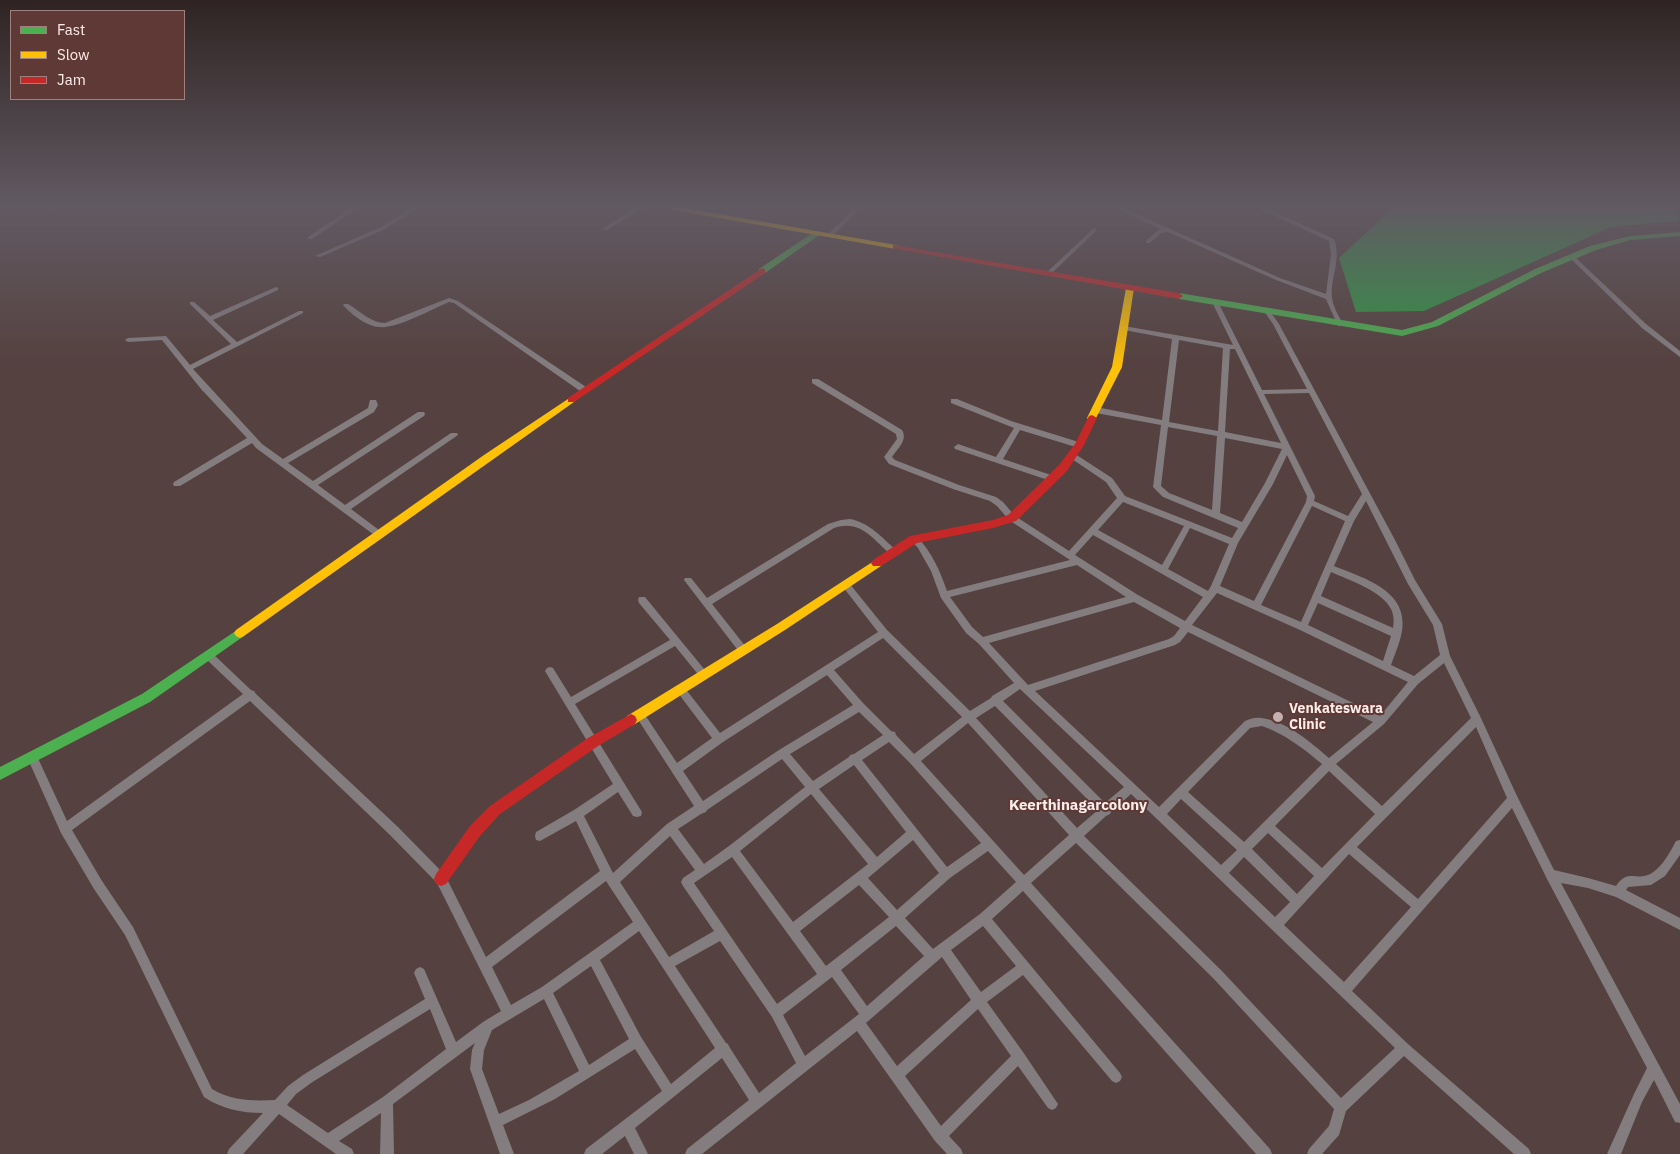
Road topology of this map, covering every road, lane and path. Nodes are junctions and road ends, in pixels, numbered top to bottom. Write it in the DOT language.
graph roads {
  1 [pos="775,262"];
  2 [pos="982,262"];
  3 [pos="1060,262"];
  4 [pos="1240,262"];
  5 [pos="1333,262"];
  6 [pos="1564,262"];
  7 [pos="1577,262"];
  8 [pos="1048,273"];
  9 [pos="1130,288"];
  10 [pos="276,289"];
  11 [pos="1329,298"];
  12 [pos="1215,302"];
  13 [pos="192,303"];
  14 [pos="346,305"];
  15 [pos="1266,310"];
  16 [pos="301,312"];
  17 [pos="209,319"];
  18 [pos="1340,324"];
  19 [pos="1124,328"];
  20 [pos="1176,337"];
  21 [pos="128,340"];
  22 [pos="236,345"];
  23 [pos="1227,346"];
  24 [pos="1238,347"];
  25 [pos="1680,355"];
  26 [pos="190,368"];
  27 [pos="815,381"];
  28 [pos="583,389"];
  29 [pos="1310,391"];
  30 [pos="1260,392"];
  31 [pos="954,401"];
  32 [pos="372,402"];
  33 [pos="1096,410"];
  34 [pos="421,414"];
  35 [pos="1164,423"];
  36 [pos="1018,426"];
  37 [pos="1222,433"];
  38 [pos="454,435"];
  39 [pos="252,439"];
  40 [pos="1079,445"];
  41 [pos="1286,446"];
  42 [pos="958,447"];
  43 [pos="1072,455"];
  44 [pos="998,460"];
  45 [pos="283,463"];
  46 [pos="1051,478"];
  47 [pos="177,484"];
  48 [pos="313,485"];
  49 [pos="1366,496"];
  50 [pos="1122,498"];
  51 [pos="1310,502"];
  52 [pos="345,509"];
  53 [pos="1216,515"];
  54 [pos="1012,518"];
  55 [pos="1350,520"];
  56 [pos="1188,524"];
  57 [pos="1243,526"];
  58 [pos="1093,531"];
  59 [pos="380,536"];
  60 [pos="914,539"];
  61 [pos="1234,542"];
  62 [pos="893,552"];
  63 [pos="1070,555"];
  64 [pos="1079,560"];
  65 [pos="1330,568"];
  66 [pos="1163,571"];
  67 [pos="688,580"];
  68 [pos="846,584"];
  69 [pos="1212,592"];
  70 [pos="944,595"];
  71 [pos="1134,598"];
  72 [pos="1316,598"];
  73 [pos="642,600"];
  74 [pos="708,603"];
  75 [pos="1256,606"];
  76 [pos="1185,626"];
  77 [pos="1303,627"];
  78 [pos="884,633"];
  79 [pos="1396,634"];
  80 [pos="676,641"];
  81 [pos="982,641"];
  82 [pos="743,650"];
  83 [pos="209,656"];
  84 [pos="1446,656"];
  85 [pos="1386,667"];
  86 [pos="828,669"];
  87 [pos="550,671"];
  88 [pos="704,675"];
  89 [pos="1415,681"];
  90 [pos="1024,686"];
  91 [pos="681,690"];
  92 [pos="251,694"];
  93 [pos="996,699"];
  94 [pos="570,702"];
  95 [pos="860,706"];
  96 [pos="640,715"];
  97 [pos="969,717"];
  98 [pos="1477,719"];
  99 [pos="1381,721"];
  100 [pos="891,735"];
  101 [pos="719,739"];
  102 [pos="593,742"];
  103 [pos="783,752"];
  104 [pos="32,757"];
  105 [pos="854,758"];
  106 [pos="914,760"];
  107 [pos="1329,764"];
  108 [pos="676,770"];
  109 [pos="0,774"];
  110 [pos="619,785"];
  111 [pos="1132,787"];
  112 [pos="811,788"];
  113 [pos="1181,792"];
  114 [pos="1513,799"];
  115 [pos="702,808"];
  116 [pos="1106,811"];
  117 [pos="637,812"];
  118 [pos="1382,813"];
  119 [pos="578,814"];
  120 [pos="1160,814"];
  121 [pos="1269,827"];
  122 [pos="65,828"];
  123 [pos="671,828"];
  124 [pos="913,833"];
  125 [pos="540,836"];
  126 [pos="1077,836"];
  127 [pos="989,844"];
  128 [pos="1349,847"];
  129 [pos="733,850"];
  130 [pos="1245,850"];
  131 [pos="1678,853"];
  132 [pos="876,865"];
  133 [pos="703,871"];
  134 [pos="1221,873"];
  135 [pos="946,874"];
  136 [pos="1551,875"];
  137 [pos="1322,876"];
  138 [pos="611,877"];
  139 [pos="860,878"];
  140 [pos="441,879"];
  141 [pos="1023,883"];
  142 [pos="1618,892"];
  143 [pos="1297,902"];
  144 [pos="1418,907"];
  145 [pos="897,918"];
  146 [pos="984,918"];
  147 [pos="640,923"];
  148 [pos="1680,924"];
  149 [pos="1276,925"];
  150 [pos="793,929"];
  151 [pos="722,933"];
  152 [pos="943,949"];
  153 [pos="592,957"];
  154 [pos="932,957"];
  155 [pos="668,964"];
  156 [pos="485,965"];
  157 [pos="1024,967"];
  158 [pos="829,972"];
  159 [pos="420,973"];
  160 [pos="1345,990"];
  161 [pos="546,991"];
  162 [pos="980,1000"];
  163 [pos="432,1001"];
  164 [pos="508,1012"];
  165 [pos="776,1014"];
  166 [pos="862,1018"];
  167 [pos="487,1026"];
  168 [pos="637,1041"];
  169 [pos="724,1048"];
  170 [pos="1404,1048"];
  171 [pos="453,1050"];
  172 [pos="1019,1056"];
  173 [pos="804,1066"];
  174 [pos="1654,1067"];
  175 [pos="587,1073"];
  176 [pos="897,1075"];
  177 [pos="1116,1077"];
  178 [pos="670,1093"];
  179 [pos="386,1101"];
  180 [pos="758,1102"];
  181 [pos="1052,1104"];
  182 [pos="278,1106"];
  183 [pos="1341,1107"];
  184 [pos="1680,1117"];
  185 [pos="495,1122"];
  186 [pos="627,1127"];
  187 [pos="940,1136"];
  188 [pos="329,1140"];
  189 [pos="341,1152"];
  190 [pos="234,1154"];
  191 [pos="387,1154"];
  192 [pos="507,1154"];
  193 [pos="591,1154"];
  194 [pos="641,1154"];
  195 [pos="692,1154"];
  196 [pos="956,1154"];
  197 [pos="1265,1154"];
  198 [pos="1314,1154"];
  199 [pos="1524,1154"];
  200 [pos="1614,1154"];
  1 -- 28 [label="street"];
  2 -- 8 [label="street"];
  3 -- 8 [label="street"];
  4 -- 11 [label="street"];
  5 -- 11 [label="street"];
  6 -- 18 [label="street"];
  7 -- 25 [label="street"];
  8 -- 9 [label="street"];
  9 -- 12 [label="street"];
  9 -- 19 [label="street"];
  10 -- 17 [label="street"];
  11 -- 18 [label="street"];
  12 -- 15 [label="street"];
  12 -- 24 [label="street"];
  13 -- 17 [label="street"];
  14 -- 28 [label="street"];
  15 -- 18 [label="street"];
  15 -- 29 [label="street"];
  16 -- 22 [label="street"];
  17 -- 22 [label="street"];
  19 -- 20 [label="street"];
  19 -- 33 [label="street"];
  20 -- 23 [label="street"];
  20 -- 35 [label="street"];
  21 -- 26 [label="street"];
  22 -- 26 [label="street"];
  23 -- 24 [label="street"];
  23 -- 37 [label="street"];
  24 -- 30 [label="street"];
  26 -- 39 [label="street"];
  27 -- 54 [label="street"];
  28 -- 59 [label="street"];
  29 -- 30 [label="street"];
  29 -- 49 [label="street"];
  30 -- 41 [label="street"];
  31 -- 36 [label="street"];
  32 -- 45 [label="street"];
  33 -- 35 [label="street"];
  33 -- 40 [label="street"];
  34 -- 48 [label="street"];
  35 -- 37 [label="street"];
  35 -- 53 [label="street"];
  36 -- 40 [label="street"];
  36 -- 44 [label="street"];
  37 -- 41 [label="street"];
  37 -- 53 [label="street"];
  38 -- 52 [label="street"];
  39 -- 45 [label="street"];
  39 -- 47 [label="street"];
  40 -- 43 [label="street"];
  41 -- 51 [label="street"];
  41 -- 57 [label="street"];
  42 -- 44 [label="street"];
  43 -- 46 [label="street"];
  43 -- 50 [label="street"];
  44 -- 46 [label="street"];
  45 -- 48 [label="street"];
  46 -- 54 [label="street"];
  48 -- 52 [label="street"];
  49 -- 55 [label="street"];
  49 -- 84 [label="street"];
  50 -- 56 [label="street"];
  50 -- 58 [label="street"];
  51 -- 55 [label="street"];
  51 -- 75 [label="street"];
  52 -- 59 [label="street"];
  53 -- 57 [label="street"];
  54 -- 60 [label="street"];
  54 -- 63 [label="street"];
  55 -- 65 [label="street"];
  56 -- 61 [label="street"];
  56 -- 66 [label="street"];
  57 -- 61 [label="street"];
  58 -- 63 [label="street"];
  58 -- 66 [label="street"];
  59 -- 83 [label="street"];
  60 -- 62 [label="street"];
  60 -- 70 [label="street"];
  61 -- 69 [label="street"];
  62 -- 68 [label="street"];
  62 -- 74 [label="street"];
  63 -- 64 [label="street"];
  64 -- 70 [label="street"];
  64 -- 71 [label="street"];
  65 -- 72 [label="street"];
  65 -- 79 [label="street"];
  66 -- 69 [label="street"];
  67 -- 74 [label="street"];
  68 -- 78 [label="street"];
  68 -- 82 [label="street"];
  69 -- 75 [label="street"];
  69 -- 76 [label="street"];
  70 -- 81 [label="street"];
  71 -- 76 [label="street"];
  71 -- 81 [label="street"];
  72 -- 77 [label="street"];
  72 -- 79 [label="street"];
  73 -- 80 [label="street"];
  74 -- 82 [label="street"];
  75 -- 77 [label="street"];
  76 -- 90 [label="street"];
  76 -- 99 [label="street"];
  77 -- 85 [label="street"];
  78 -- 86 [label="street"];
  78 -- 97 [label="street"];
  79 -- 85 [label="street"];
  80 -- 88 [label="street"];
  80 -- 94 [label="street"];
  81 -- 90 [label="street"];
  82 -- 88 [label="street"];
  83 -- 92 [label="street"];
  83 -- 104 [label="street"];
  84 -- 89 [label="street"];
  84 -- 98 [label="street"];
  85 -- 89 [label="street"];
  86 -- 95 [label="street"];
  86 -- 101 [label="street"];
  87 -- 94 [label="street"];
  88 -- 91 [label="street"];
  89 -- 99 [label="street"];
  90 -- 93 [label="street"];
  90 -- 111 [label="street"];
  91 -- 96 [label="street"];
  91 -- 101 [label="street"];
  92 -- 122 [label="street"];
  92 -- 140 [label="street"];
  93 -- 97 [label="street"];
  93 -- 116 [label="street"];
  94 -- 102 [label="street"];
  95 -- 100 [label="street"];
  95 -- 103 [label="street"];
  96 -- 102 [label="street"];
  96 -- 108 [label="street"];
  97 -- 106 [label="street"];
  97 -- 126 [label="street"];
  98 -- 114 [label="street"];
  98 -- 118 [label="street"];
  99 -- 107 [label="street"];
  100 -- 105 [label="street"];
  100 -- 106 [label="street"];
  101 -- 108 [label="street"];
  102 -- 110 [label="street"];
  102 -- 140 [label="street"];
  103 -- 112 [label="street"];
  103 -- 115 [label="street"];
  104 -- 109 [label="street"];
  104 -- 122 [label="street"];
  105 -- 112 [label="street"];
  105 -- 124 [label="street"];
  106 -- 127 [label="street"];
  107 -- 113 [label="street"];
  107 -- 118 [label="street"];
  107 -- 121 [label="street"];
  108 -- 115 [label="street"];
  110 -- 117 [label="street"];
  110 -- 119 [label="street"];
  111 -- 116 [label="street"];
  111 -- 120 [label="street"];
  112 -- 129 [label="street"];
  112 -- 132 [label="street"];
  113 -- 120 [label="street"];
  113 -- 130 [label="street"];
  114 -- 136 [label="street"];
  114 -- 144 [label="street"];
  115 -- 123 [label="street"];
  116 -- 126 [label="street"];
  118 -- 128 [label="street"];
  119 -- 125 [label="street"];
  119 -- 138 [label="street"];
  120 -- 134 [label="street"];
  121 -- 130 [label="street"];
  121 -- 137 [label="street"];
  122 -- 182 [label="street"];
  123 -- 133 [label="street"];
  123 -- 138 [label="street"];
  124 -- 132 [label="street"];
  124 -- 135 [label="street"];
  126 -- 141 [label="street"];
  126 -- 183 [label="street"];
  127 -- 135 [label="street"];
  127 -- 141 [label="street"];
  128 -- 137 [label="street"];
  128 -- 144 [label="street"];
  129 -- 133 [label="street"];
  129 -- 150 [label="street"];
  130 -- 134 [label="street"];
  130 -- 143 [label="street"];
  131 -- 142 [label="street"];
  132 -- 139 [label="street"];
  133 -- 151 [label="street"];
  134 -- 149 [label="street"];
  135 -- 145 [label="street"];
  136 -- 142 [label="street"];
  136 -- 174 [label="street"];
  137 -- 143 [label="street"];
  138 -- 147 [label="street"];
  138 -- 156 [label="street"];
  139 -- 145 [label="street"];
  139 -- 150 [label="street"];
  140 -- 156 [label="street"];
  141 -- 146 [label="street"];
  141 -- 197 [label="street"];
  142 -- 148 [label="street"];
  143 -- 149 [label="street"];
  144 -- 160 [label="street"];
  145 -- 154 [label="street"];
  145 -- 158 [label="street"];
  146 -- 152 [label="street"];
  146 -- 157 [label="street"];
  147 -- 153 [label="street"];
  147 -- 155 [label="street"];
  149 -- 160 [label="street"];
  150 -- 158 [label="street"];
  151 -- 155 [label="street"];
  151 -- 165 [label="street"];
  152 -- 154 [label="street"];
  152 -- 162 [label="street"];
  153 -- 161 [label="street"];
  153 -- 168 [label="street"];
  154 -- 166 [label="street"];
  155 -- 169 [label="street"];
  156 -- 164 [label="street"];
  157 -- 162 [label="street"];
  157 -- 177 [label="street"];
  158 -- 165 [label="street"];
  158 -- 166 [label="street"];
  159 -- 163 [label="street"];
  160 -- 170 [label="street"];
  161 -- 164 [label="street"];
  161 -- 175 [label="street"];
  162 -- 172 [label="street"];
  162 -- 176 [label="street"];
  163 -- 171 [label="street"];
  163 -- 182 [label="street"];
  164 -- 167 [label="street"];
  165 -- 173 [label="street"];
  166 -- 173 [label="street"];
  166 -- 176 [label="street"];
  167 -- 171 [label="street"];
  167 -- 185 [label="street"];
  168 -- 175 [label="street"];
  168 -- 178 [label="street"];
  169 -- 178 [label="street"];
  169 -- 180 [label="street"];
  170 -- 183 [label="street"];
  170 -- 199 [label="street"];
  171 -- 179 [label="street"];
  172 -- 181 [label="street"];
  172 -- 187 [label="street"];
  173 -- 180 [label="street"];
  174 -- 184 [label="street"];
  174 -- 200 [label="street"];
  175 -- 185 [label="street"];
  176 -- 187 [label="street"];
  178 -- 186 [label="street"];
  179 -- 188 [label="street"];
  179 -- 191 [label="street"];
  180 -- 195 [label="street"];
  182 -- 188 [label="street"];
  182 -- 190 [label="street"];
  183 -- 198 [label="street"];
  185 -- 192 [label="street"];
  186 -- 193 [label="street"];
  186 -- 194 [label="street"];
  187 -- 196 [label="street"];
  188 -- 189 [label="street"];
}
